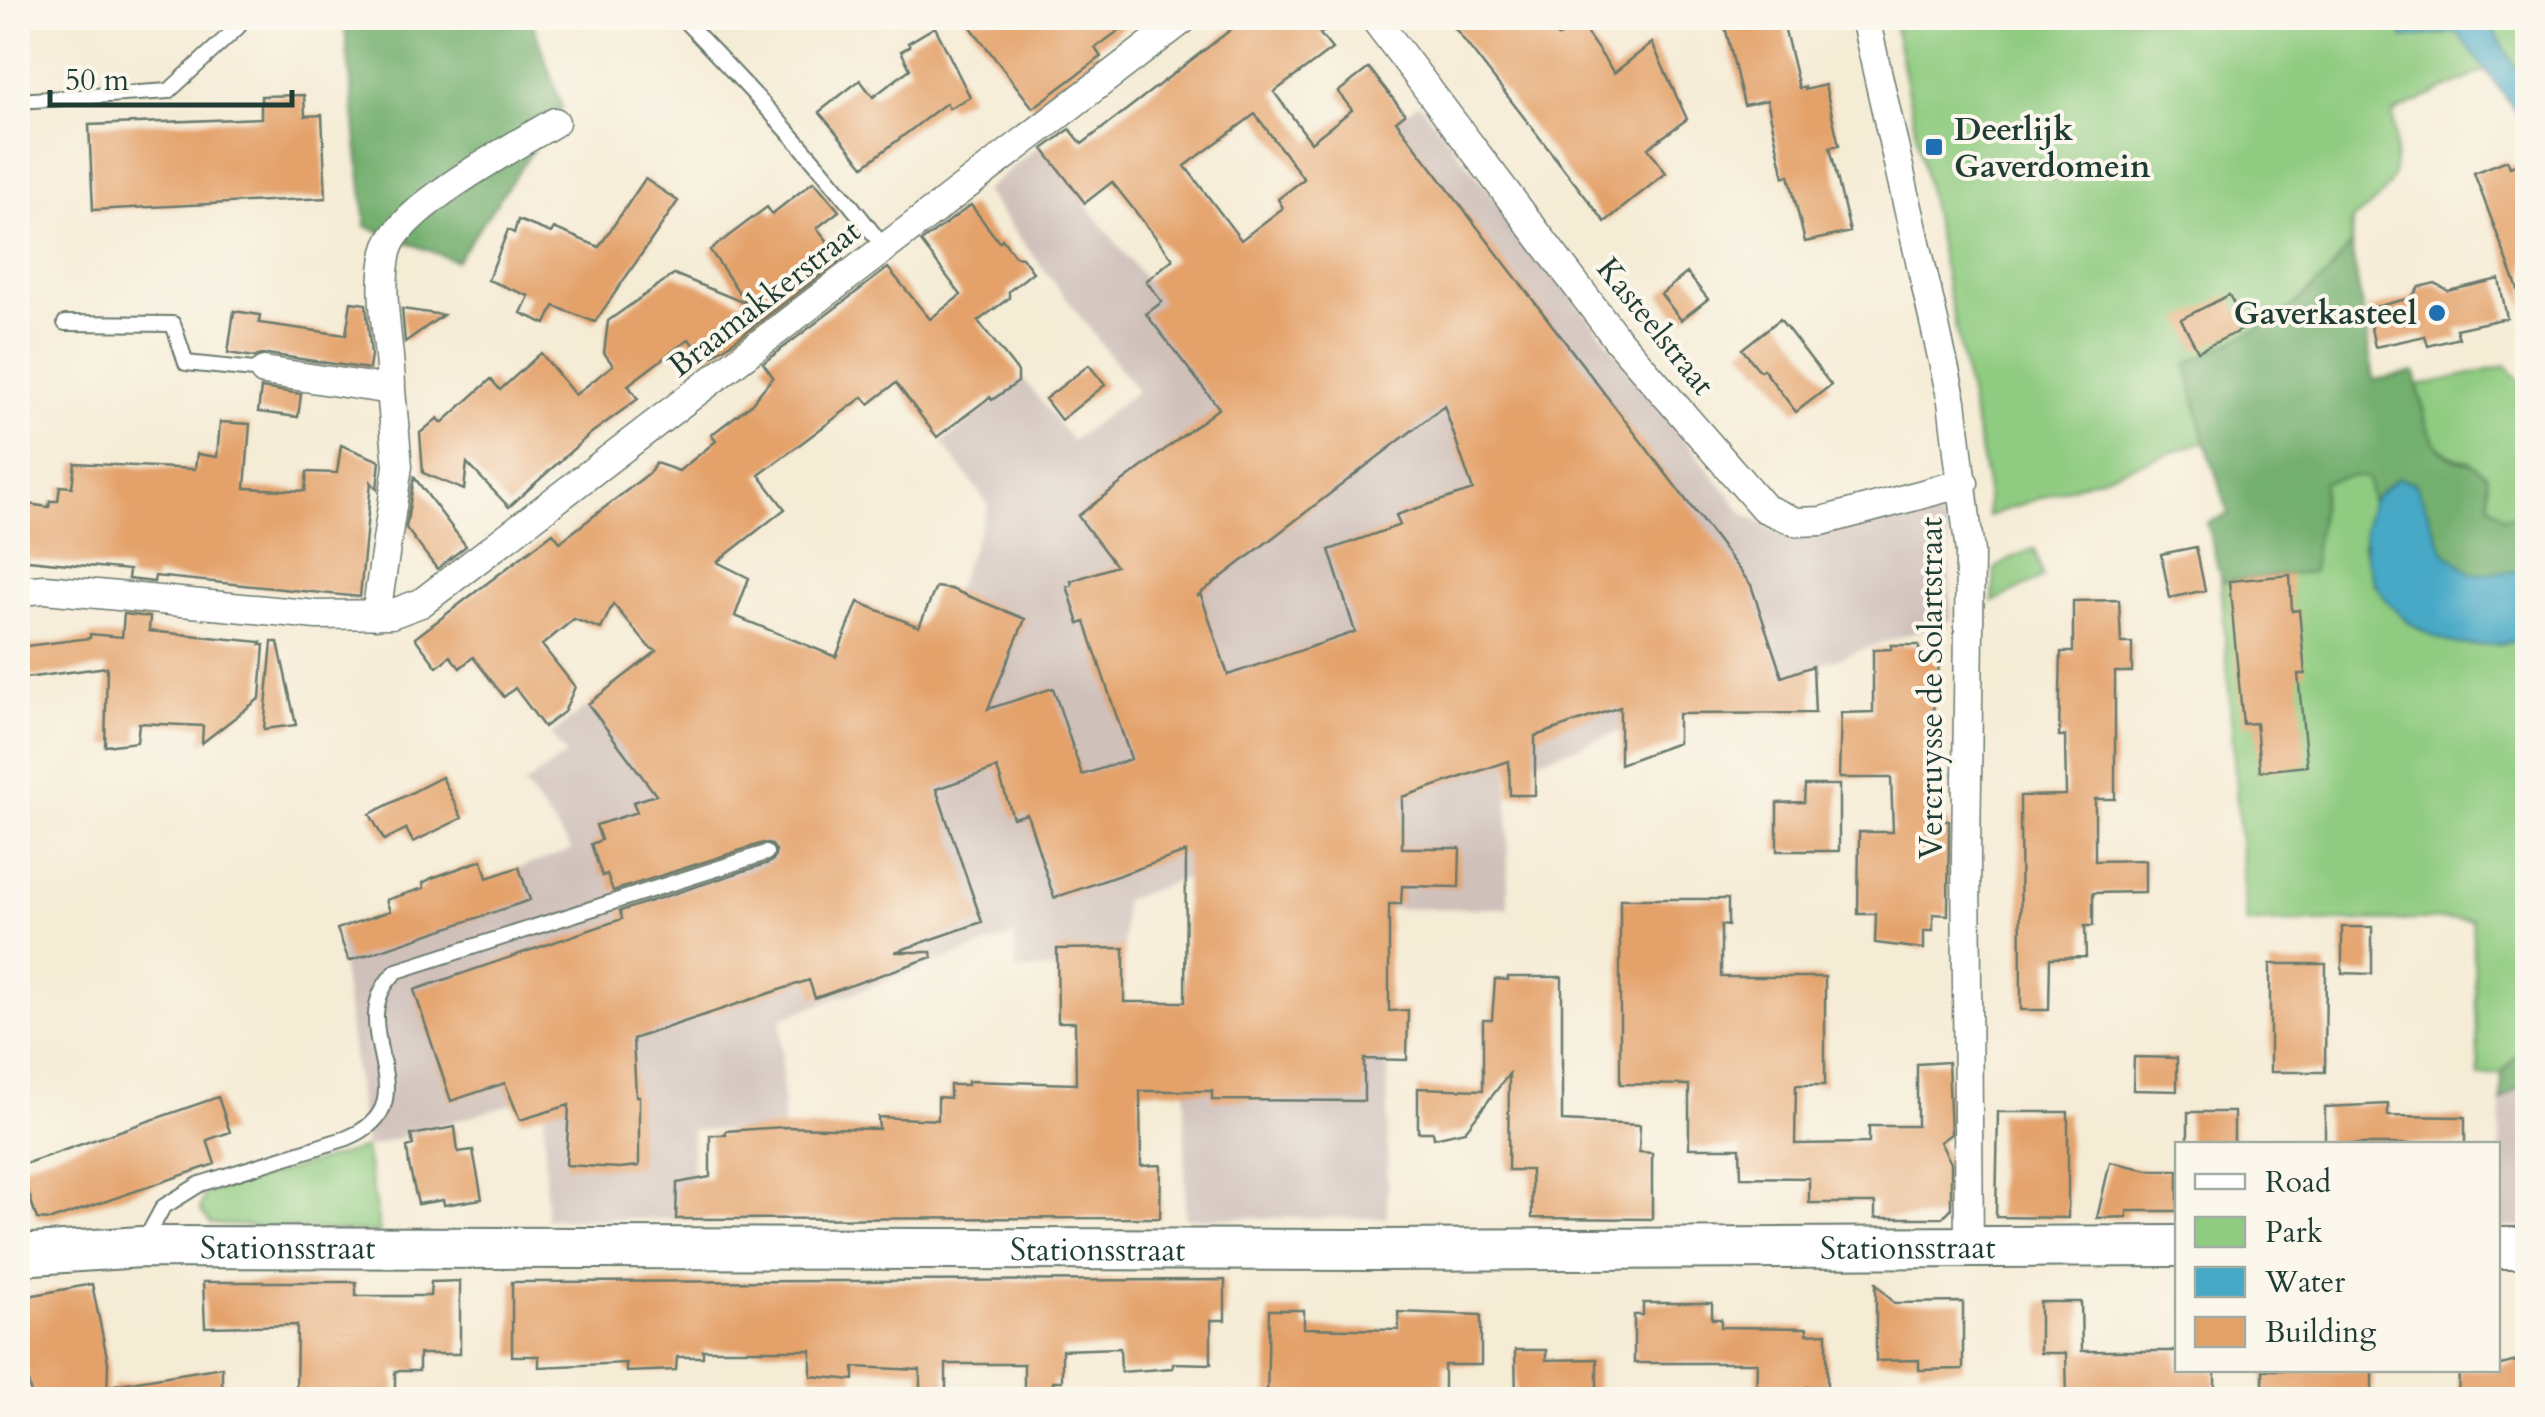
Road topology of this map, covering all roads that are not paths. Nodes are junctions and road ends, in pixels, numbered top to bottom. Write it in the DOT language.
graph roads {
  1 [pos="682,18"];
  2 [pos="1185,18"];
  3 [pos="1374,18"];
  4 [pos="1865,18"];
  5 [pos="238,27"];
  6 [pos="18,101"];
  7 [pos="555,122"];
  8 [pos="886,248"];
  9 [pos="65,323"];
  10 [pos="264,371"];
  11 [pos="392,390"];
  12 [pos="1964,484"];
  13 [pos="18,591"];
  14 [pos="376,614"];
  15 [pos="766,854"];
  16 [pos="2175,1246"];
  17 [pos="141,1247"];
  18 [pos="2500,1248"];
  19 [pos="2528,1248"];
  20 [pos="1969,1250"];
  21 [pos="18,1256"];
  1 -- 8 [label="lane"];
  2 -- 8 [label="street, Braamakkerstraat"];
  3 -- 12 [label="street, Kasteelstraat"];
  4 -- 12 [label="street, Vercruysse de Solartstraat"];
  5 -- 6 [label="lane"];
  7 -- 11 [label="street"];
  8 -- 14 [label="street, Braamakkerstraat"];
  9 -- 10 [label="lane"];
  10 -- 11 [label="street"];
  11 -- 14 [label="street"];
  12 -- 20 [label="street, Vercruysse de Solartstraat"];
  13 -- 14 [label="street, Braamakkerstraat"];
  15 -- 17 [label="lane"];
  16 -- 20 [label="street, Stationsstraat"];
  17 -- 20 [label="street, Stationsstraat"];
  17 -- 21 [label="street, Stationsstraat"];
  18 -- 19 [label="street"];
}
